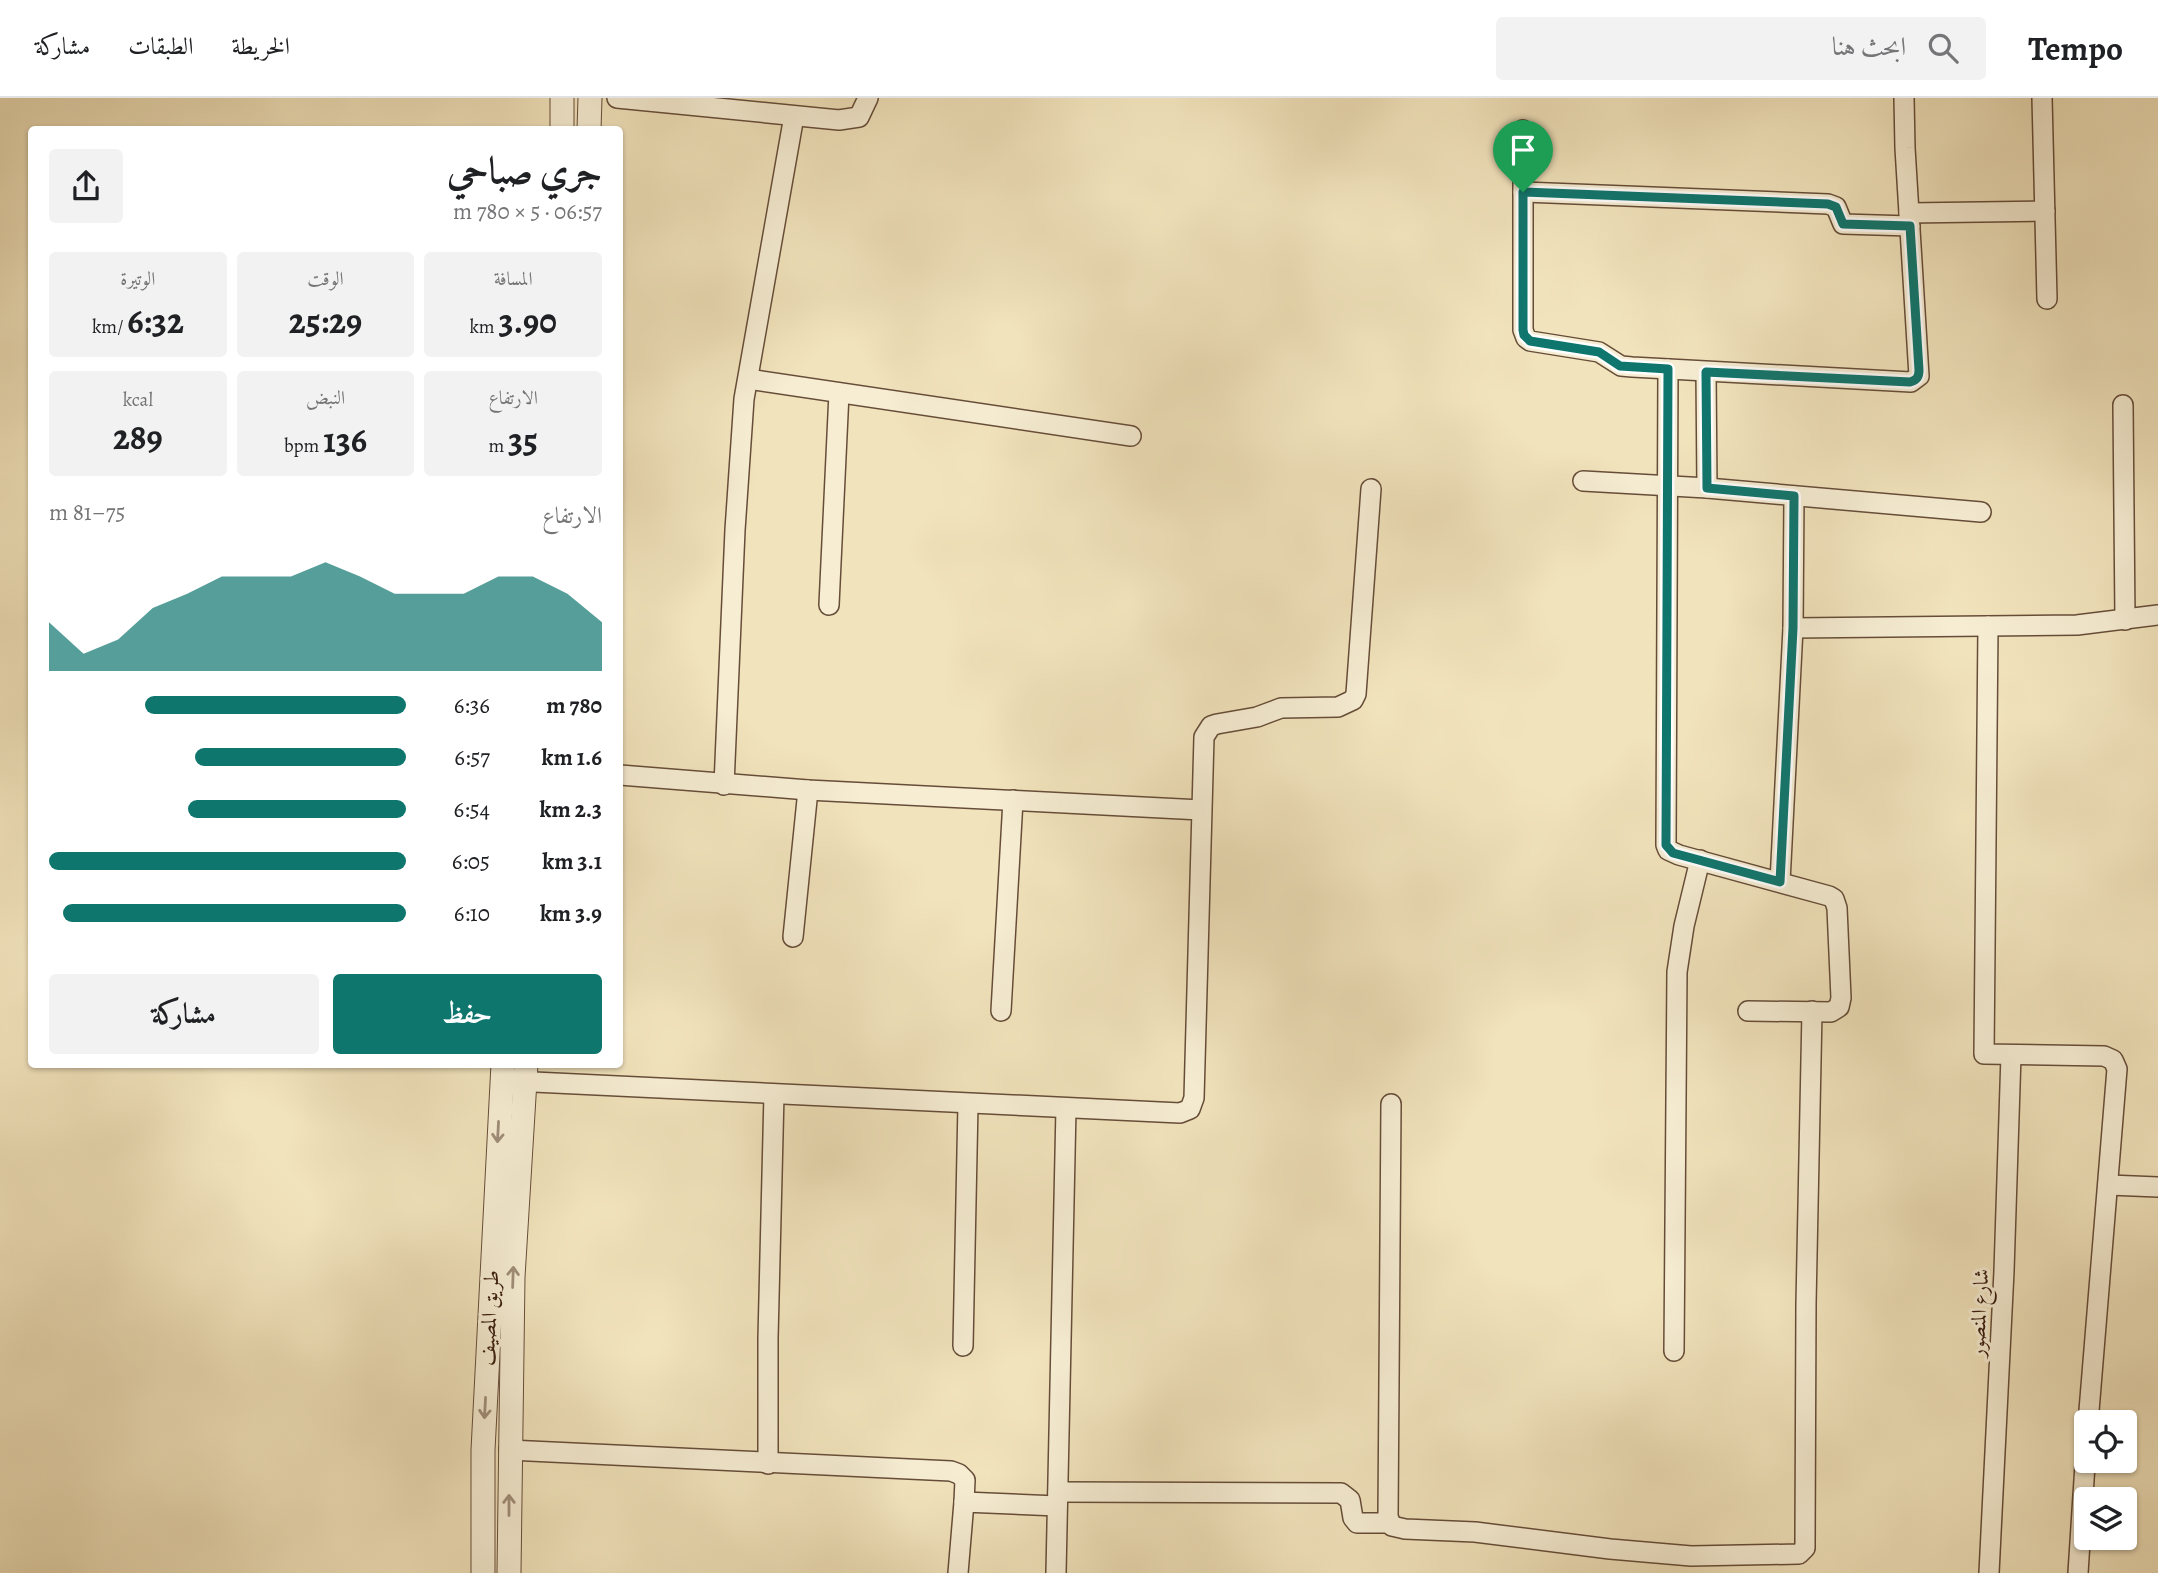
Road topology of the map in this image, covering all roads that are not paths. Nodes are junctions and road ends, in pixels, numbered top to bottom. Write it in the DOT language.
graph roads {
  1 [pos="562,98"];
  2 [pos="590,98"];
  3 [pos="617,98"];
  4 [pos="868,98"];
  5 [pos="1904,98"];
  6 [pos="2042,98"];
  7 [pos="794,116"];
  8 [pos="562,126"];
  9 [pos="589,126"];
  10 [pos="1523,130"];
  11 [pos="1523,192"];
  12 [pos="2045,211"];
  13 [pos="1910,220"];
  14 [pos="2048,299"];
  15 [pos="1668,369"];
  16 [pos="1706,372"];
  17 [pos="748,379"];
  18 [pos="839,393"];
  19 [pos="2123,404"];
  20 [pos="1131,436"];
  21 [pos="1583,481"];
  22 [pos="1668,485"];
  23 [pos="1707,488"];
  24 [pos="1371,489"];
  25 [pos="1794,496"];
  26 [pos="1982,512"];
  27 [pos="829,605"];
  28 [pos="2158,615"];
  29 [pos="2125,621"];
  30 [pos="1987,626"];
  31 [pos="1793,628"];
  32 [pos="623,775"];
  33 [pos="724,785"];
  34 [pos="808,790"];
  35 [pos="1013,800"];
  36 [pos="1201,810"];
  37 [pos="1699,860"];
  38 [pos="1780,882"];
  39 [pos="793,937"];
  40 [pos="1001,1011"];
  41 [pos="1748,1011"];
  42 [pos="1812,1011"];
  43 [pos="2011,1055"];
  44 [pos="514,1072"];
  45 [pos="774,1094"];
  46 [pos="968,1104"];
  47 [pos="1391,1104"];
  48 [pos="1066,1108"];
  49 [pos="2109,1185"];
  50 [pos="2158,1187"];
  51 [pos="963,1346"];
  52 [pos="1674,1351"];
  53 [pos="2089,1410"];
  54 [pos="509,1450"];
  55 [pos="768,1464"];
  56 [pos="2084,1473"];
  57 [pos="1058,1499"];
  58 [pos="964,1502"];
  59 [pos="1390,1523"];
  60 [pos="1668,1563"];
  61 [pos="483,1573"];
  62 [pos="509,1573"];
  63 [pos="958,1573"];
  64 [pos="1056,1573"];
  65 [pos="1989,1573"];
  66 [pos="2078,1573"];
  1 -- 8 [label="street"];
  2 -- 9 [label="street"];
  3 -- 7 [label="street"];
  4 -- 7 [label="street"];
  5 -- 13 [label="street"];
  6 -- 12 [label="street"];
  7 -- 17 [label="street"];
  10 -- 11 [label="street"];
  11 -- 13 [label="street"];
  11 -- 15 [label="street"];
  12 -- 13 [label="street"];
  12 -- 14 [label="street"];
  13 -- 16 [label="street"];
  15 -- 16 [label="street"];
  15 -- 22 [label="street"];
  16 -- 23 [label="street"];
  17 -- 18 [label="street"];
  17 -- 33 [label="street"];
  18 -- 20 [label="street"];
  18 -- 27 [label="street"];
  19 -- 29 [label="street"];
  21 -- 22 [label="street"];
  22 -- 23 [label="street"];
  22 -- 37 [label="street"];
  23 -- 25 [label="street"];
  24 -- 36 [label="street"];
  25 -- 26 [label="street"];
  25 -- 31 [label="street"];
  28 -- 29 [label="street"];
  29 -- 30 [label="street"];
  30 -- 31 [label="street"];
  30 -- 43 [label="street"];
  31 -- 38 [label="street"];
  32 -- 33 [label="street"];
  33 -- 34 [label="street"];
  34 -- 35 [label="street"];
  34 -- 39 [label="street"];
  35 -- 36 [label="street"];
  35 -- 40 [label="street"];
  36 -- 48 [label="street"];
  37 -- 38 [label="street"];
  37 -- 52 [label="street"];
  38 -- 42 [label="street"];
  41 -- 42 [label="street"];
  42 -- 60 [label="street"];
  43 -- 49 [label="street"];
  43 -- 65 [label="street, شارع المنصور"];
  44 -- 45 [label="street"];
  54 -- 44 [label="street, طريق المصيف, one-way"];
  44 -- 61 [label="street, طريق المصيف, one-way"];
  45 -- 46 [label="street"];
  45 -- 55 [label="street"];
  46 -- 48 [label="street"];
  46 -- 51 [label="street"];
  47 -- 59 [label="street"];
  48 -- 57 [label="street"];
  49 -- 50 [label="street"];
  49 -- 53 [label="street"];
  54 -- 55 [label="street"];
  62 -- 54 [label="street, طريق المصيف, one-way"];
  55 -- 58 [label="street"];
  56 -- 66 [label="street"];
  57 -- 58 [label="street"];
  57 -- 59 [label="street"];
  57 -- 64 [label="street"];
  58 -- 63 [label="street"];
  59 -- 60 [label="street"];
}
